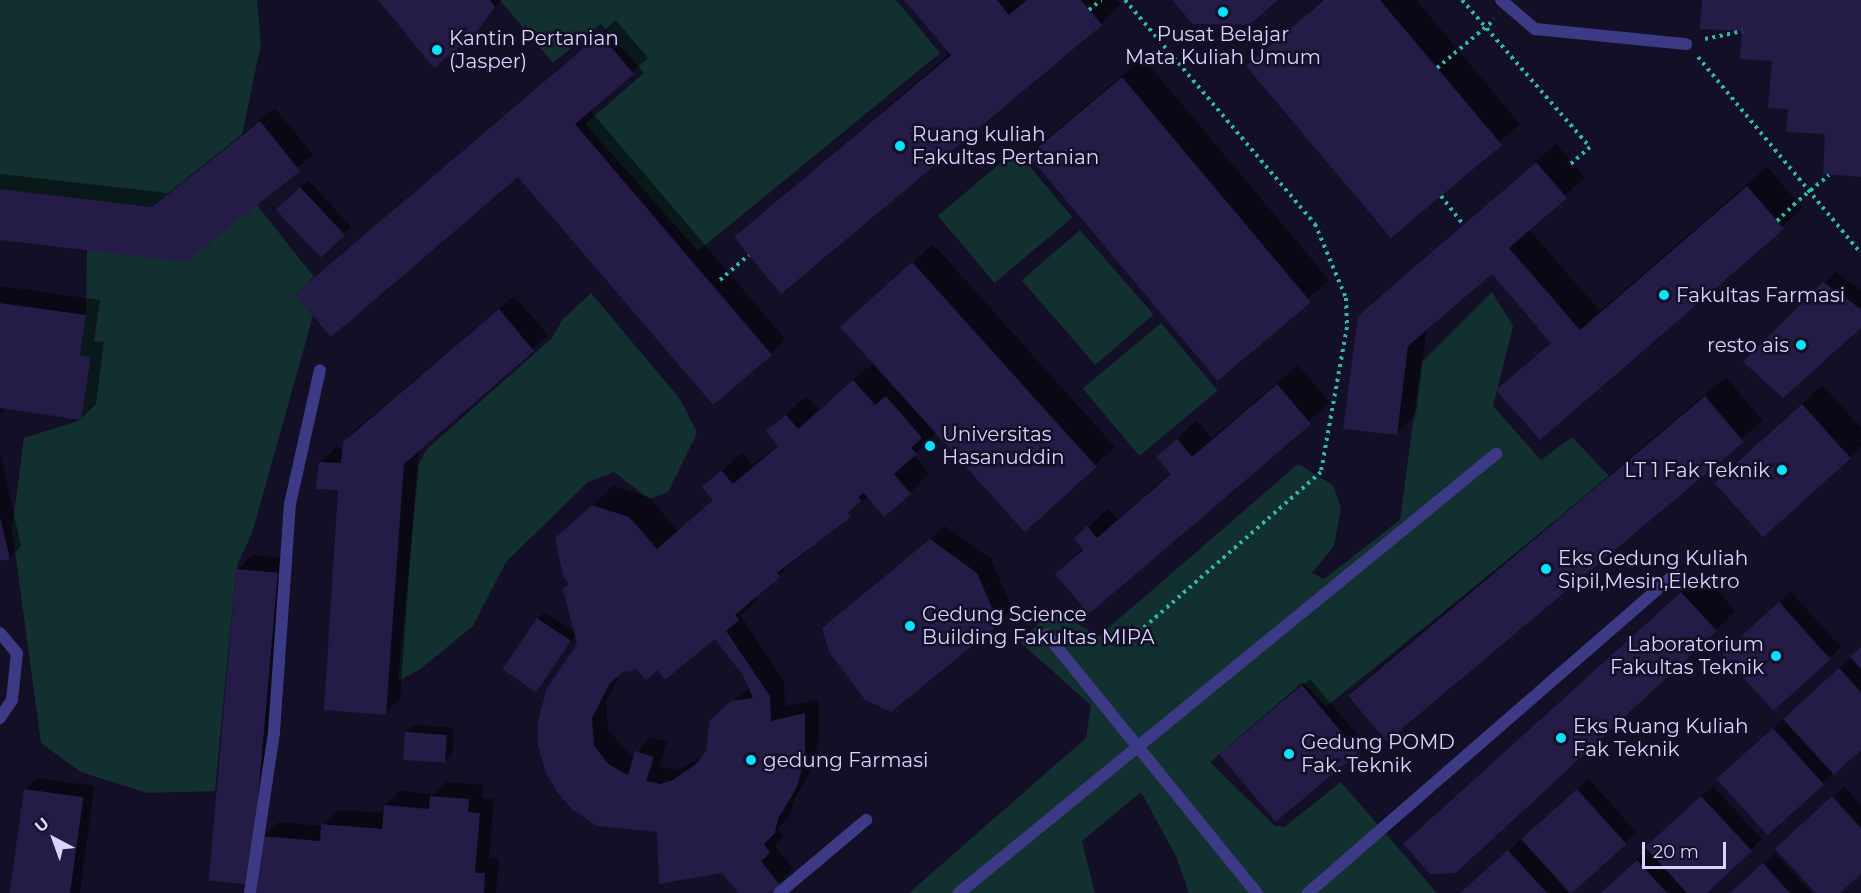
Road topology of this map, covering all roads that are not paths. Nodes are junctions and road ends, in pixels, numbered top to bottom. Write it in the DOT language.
graph roads {
  1 [pos="1505,3"];
  2 [pos="1686,44"];
  3 [pos="320,370"];
  4 [pos="1496,454"];
  5 [pos="1675,574"];
  6 [pos="0,633"];
  7 [pos="1047,635"];
  8 [pos="0,718"];
  9 [pos="1138,746"];
  10 [pos="866,820"];
  11 [pos="250,893"];
  12 [pos="779,893"];
  13 [pos="959,893"];
  14 [pos="1257,893"];
  15 [pos="1308,893"];
  1 -- 2 [label="lane"];
  3 -- 11 [label="lane"];
  4 -- 9 [label="lane"];
  5 -- 15 [label="lane"];
  6 -- 8 [label="lane"];
  7 -- 9 [label="lane"];
  9 -- 13 [label="lane"];
  9 -- 14 [label="lane"];
  10 -- 12 [label="lane"];
}
